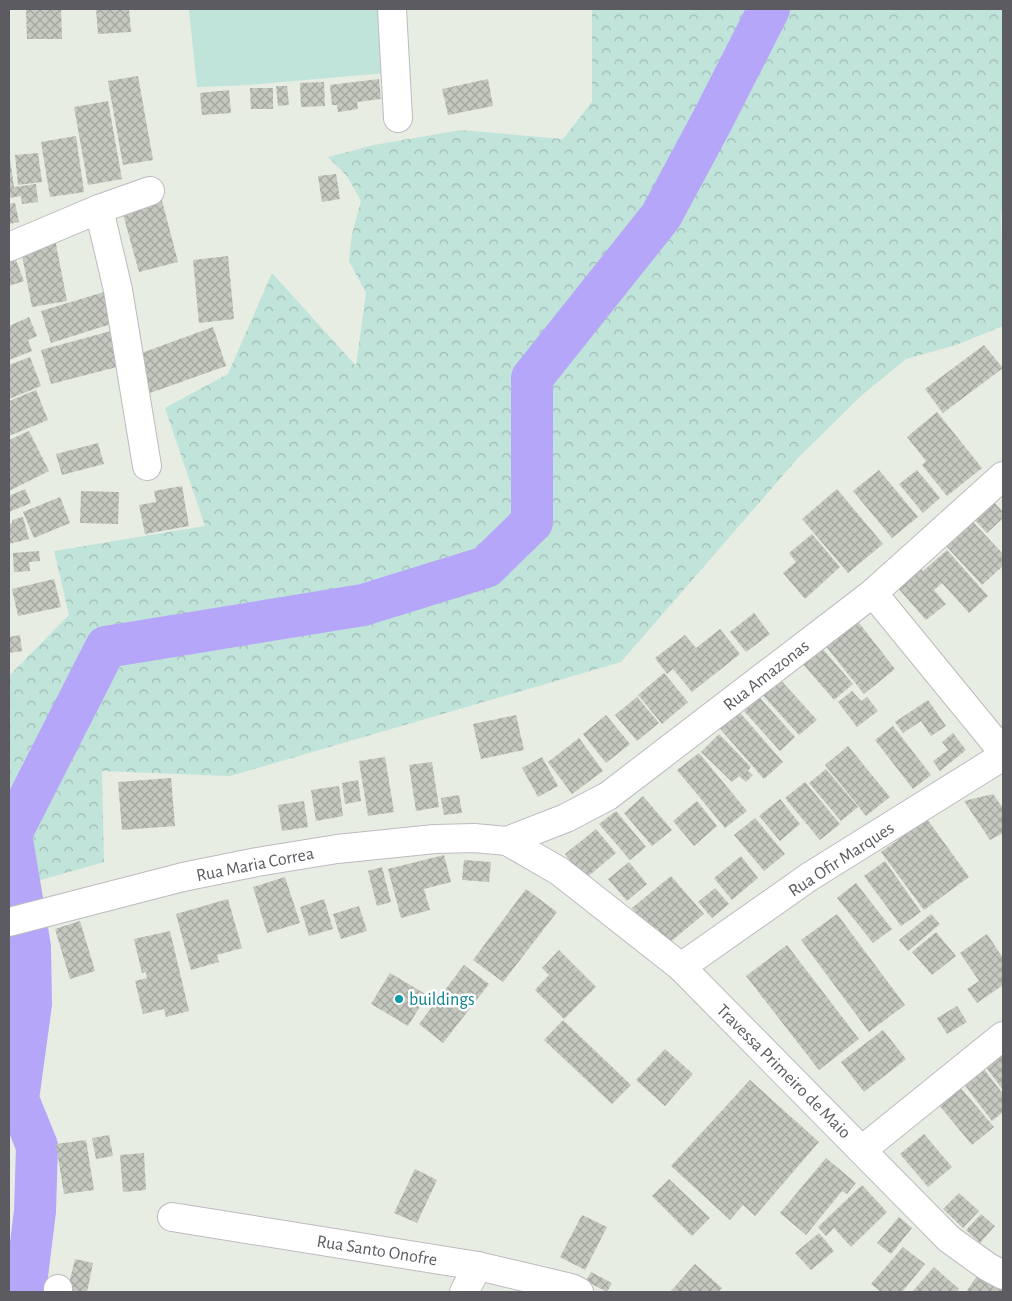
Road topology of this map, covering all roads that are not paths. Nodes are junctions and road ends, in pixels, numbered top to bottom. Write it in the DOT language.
graph roads {
  1 [pos="392,9"];
  2 [pos="398,118"];
  3 [pos="150,191"];
  4 [pos="99,209"];
  5 [pos="9,247"];
  6 [pos="147,466"];
  7 [pos="1003,476"];
  8 [pos="873,593"];
  9 [pos="1003,752"];
  10 [pos="1003,756"];
  11 [pos="507,841"];
  12 [pos="9,922"];
  13 [pos="681,967"];
  14 [pos="1003,1036"];
  15 [pos="862,1150"];
  16 [pos="172,1217"];
  17 [pos="478,1266"];
  18 [pos="1003,1275"];
  19 [pos="464,1292"];
  20 [pos="578,1292"];
  1 -- 2 [label="street"];
  3 -- 4 [label="street"];
  4 -- 5 [label="street"];
  4 -- 6 [label="street"];
  7 -- 8 [label="street, Rua Amazonas"];
  8 -- 9 [label="street"];
  8 -- 11 [label="street, Rua Amazonas"];
  10 -- 13 [label="street, Rua Ofir Marques"];
  11 -- 12 [label="street, Rua Maria Correa"];
  11 -- 13 [label="street, Travessa Primeiro de Maio"];
  13 -- 15 [label="street, Travessa Primeiro de Maio"];
  14 -- 15 [label="street"];
  15 -- 18 [label="street, Travessa Primeiro de Maio"];
  16 -- 17 [label="street, Rua Santo Onofre"];
  17 -- 19 [label="street"];
  17 -- 20 [label="street, Rua Santo Onofre"];
}
